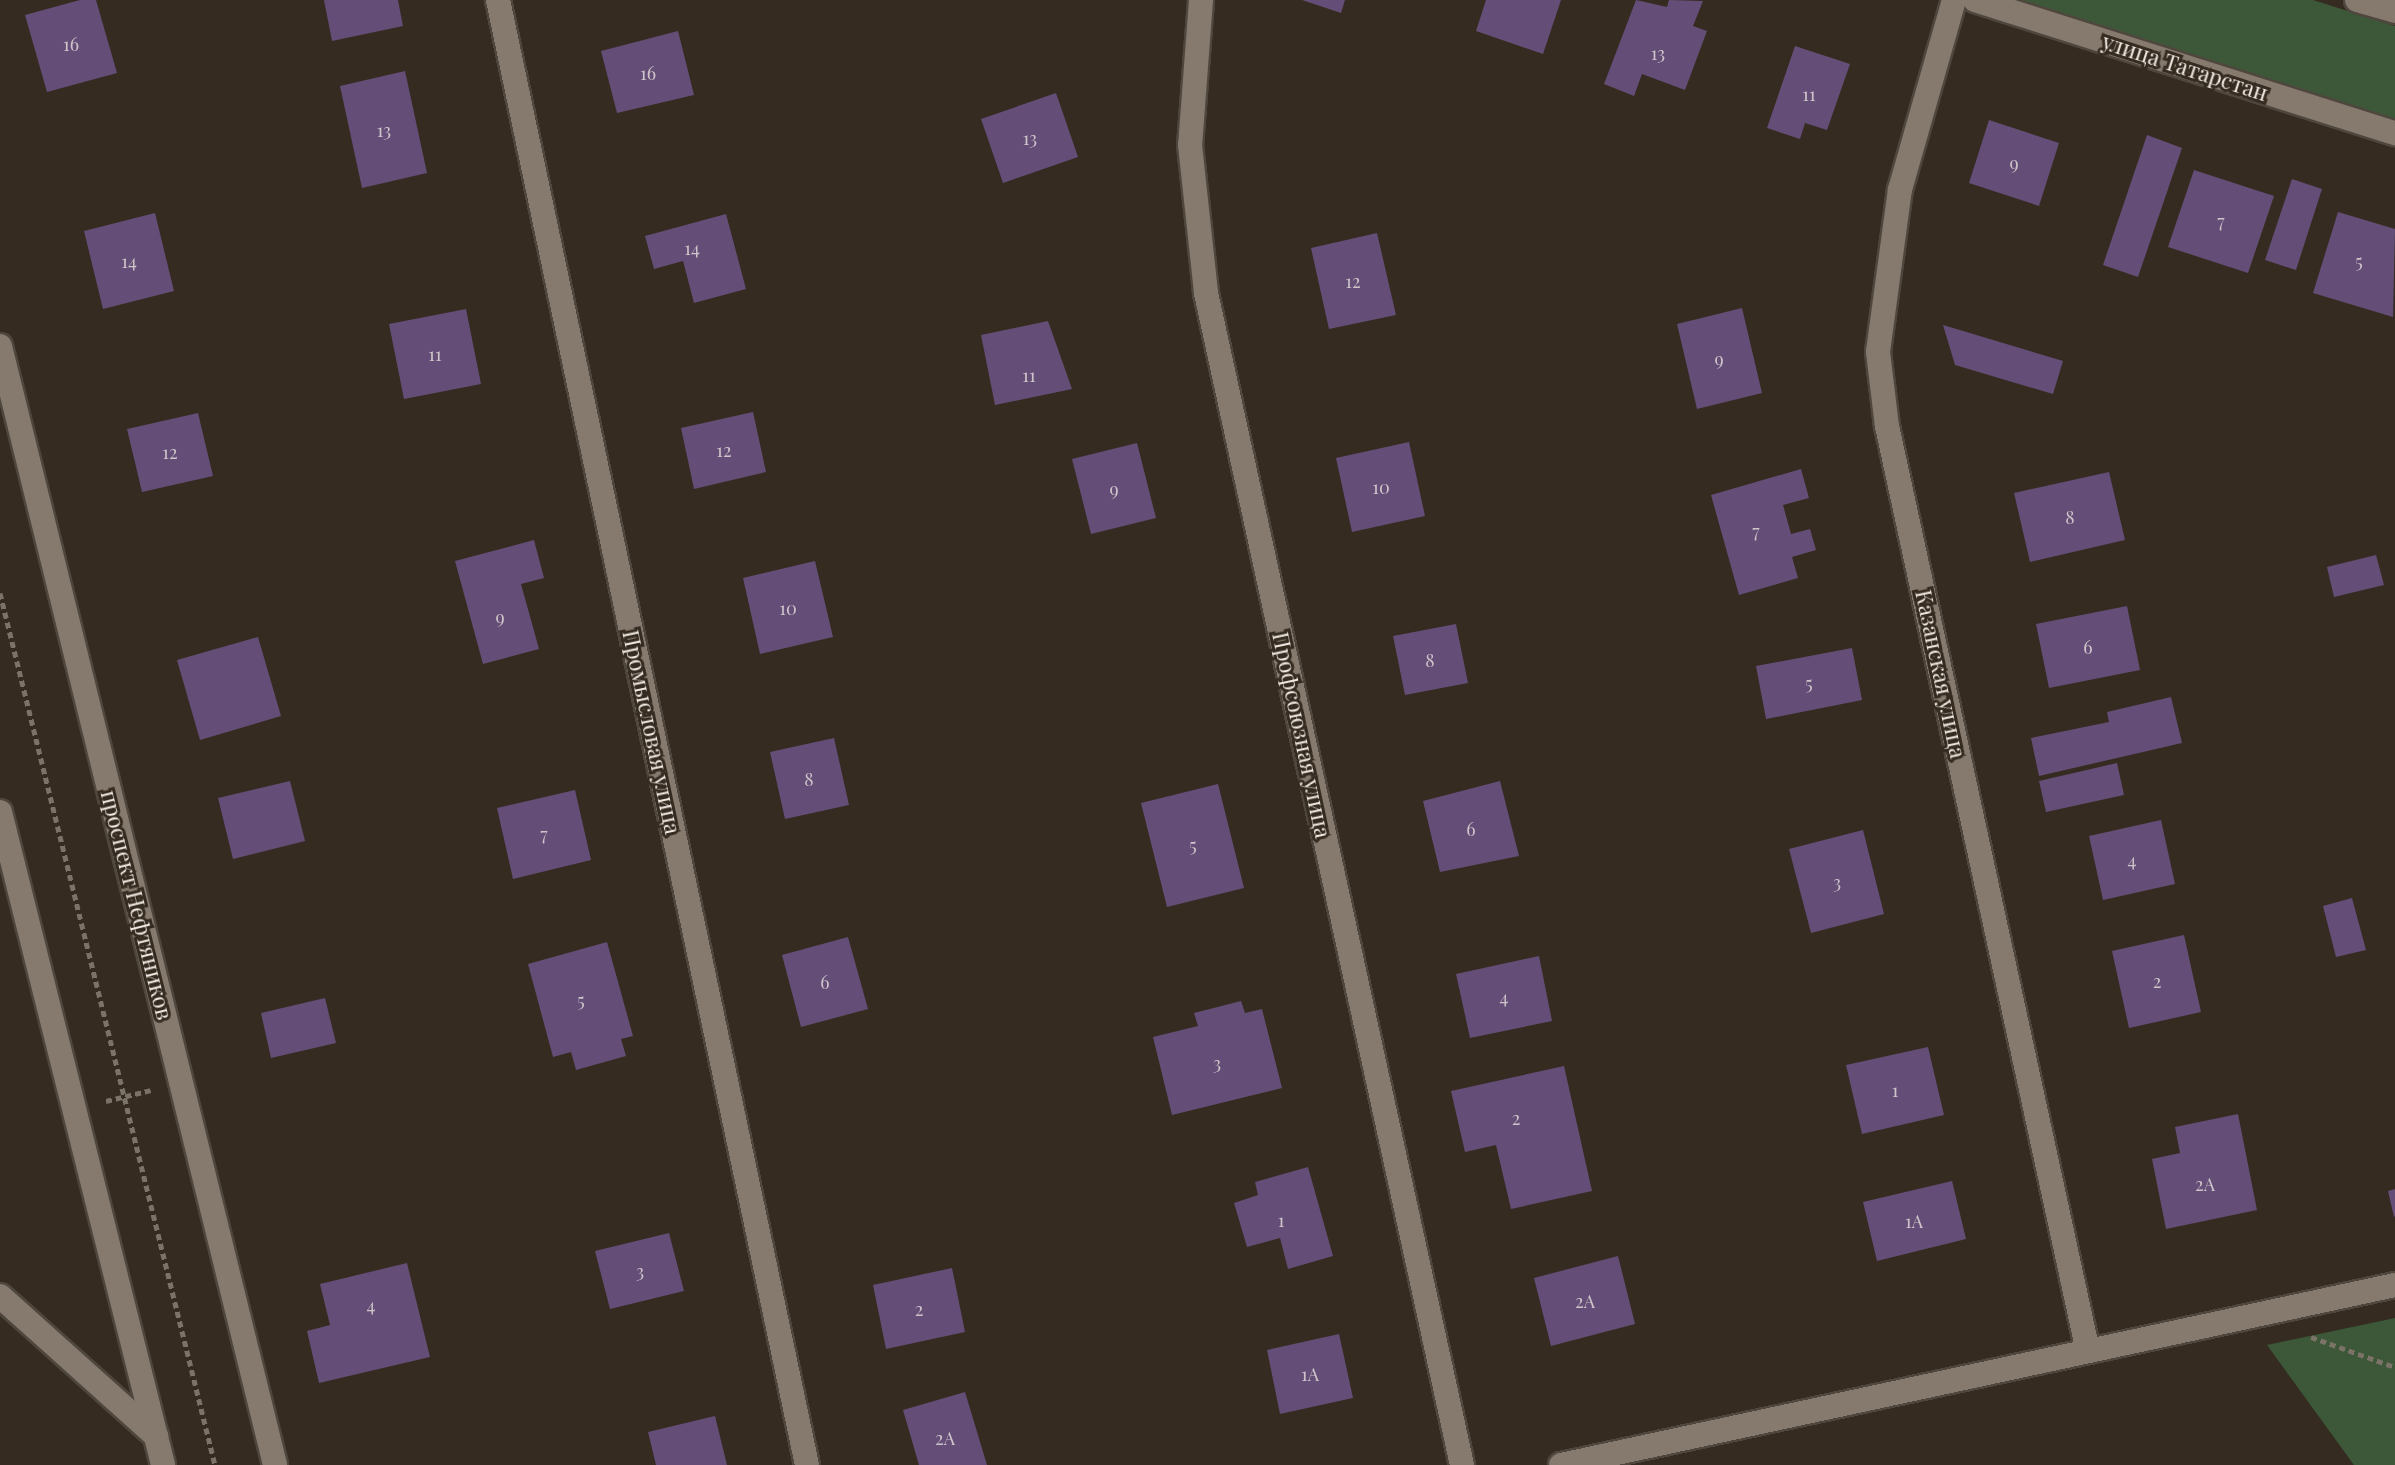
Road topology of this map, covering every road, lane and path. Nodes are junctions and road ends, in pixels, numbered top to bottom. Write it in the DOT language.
graph roads {
  1 [pos="498,0"];
  2 [pos="1201,0"];
  3 [pos="1954,0"];
  4 [pos="1975,0"];
  5 [pos="2357,0"];
  6 [pos="2395,11"];
  7 [pos="2395,133"];
  8 [pos="0,346"];
  9 [pos="0,593"];
  10 [pos="0,812"];
  11 [pos="181,1084"];
  12 [pos="124,1096"];
  13 [pos="74,1109"];
  14 [pos="2395,1285"];
  15 [pos="0,1296"];
  16 [pos="2301,1333"];
  17 [pos="2087,1347"];
  18 [pos="2395,1367"];
  19 [pos="156,1436"];
  20 [pos="163,1465"];
  21 [pos="215,1465"];
  22 [pos="275,1465"];
  23 [pos="807,1465"];
  24 [pos="1462,1465"];
  25 [pos="1561,1465"];
  1 -- 23 [label="street, Промысловая улица"];
  2 -- 24 [label="street, Профсоюзная улица"];
  3 -- 17 [label="street, Казанская улица"];
  4 -- 7 [label="street, улица Татарстан"];
  5 -- 6 [label="street"];
  8 -- 11 [label="street, проспект Нефтяников"];
  9 -- 12 [label="path"];
  10 -- 13 [label="street"];
  11 -- 12 [label="path"];
  11 -- 22 [label="street, проспект Нефтяников"];
  12 -- 13 [label="path"];
  12 -- 21 [label="path"];
  13 -- 19 [label="street"];
  14 -- 17 [label="street"];
  15 -- 19 [label="street"];
  16 -- 18 [label="path"];
  17 -- 25 [label="street"];
  19 -- 20 [label="street"];
}
